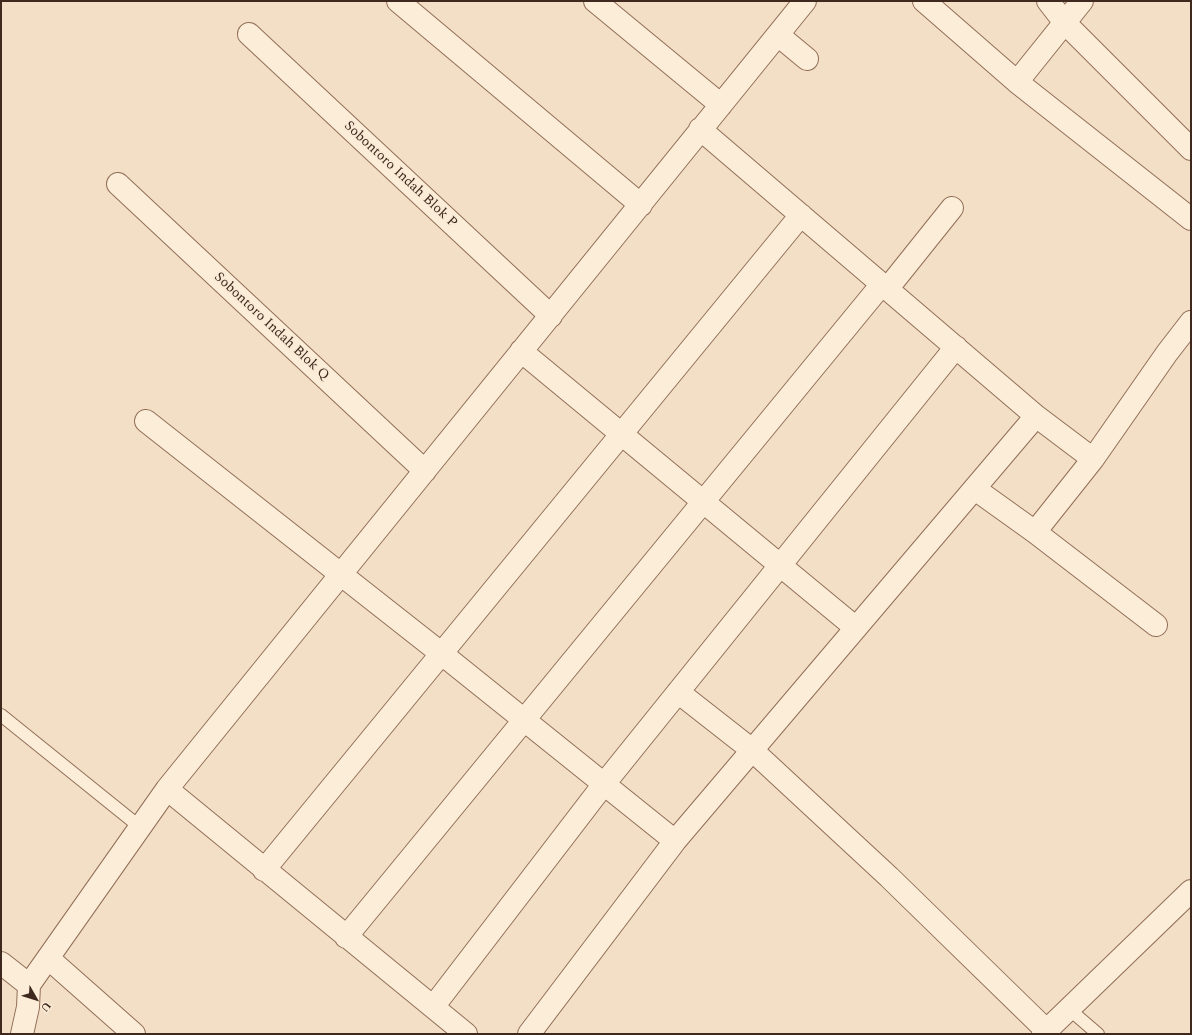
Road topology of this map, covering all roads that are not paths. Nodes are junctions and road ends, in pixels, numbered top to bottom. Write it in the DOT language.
graph roads {
  1 [pos="398,1"];
  2 [pos="595,1"];
  3 [pos="806,1"];
  4 [pos="924,1"];
  5 [pos="1048,1"];
  6 [pos="1082,1"];
  7 [pos="1065,23"];
  8 [pos="249,34"];
  9 [pos="778,35"];
  10 [pos="807,59"];
  11 [pos="1017,82"];
  12 [pos="721,105"];
  13 [pos="700,129"];
  14 [pos="1191,149"];
  15 [pos="118,184"];
  16 [pos="640,205"];
  17 [pos="952,208"];
  18 [pos="801,215"];
  19 [pos="1191,219"];
  20 [pos="885,286"];
  21 [pos="551,316"];
  22 [pos="1191,322"];
  23 [pos="956,347"];
  24 [pos="521,351"];
  25 [pos="1036,416"];
  26 [pos="146,421"];
  27 [pos="622,435"];
  28 [pos="1093,459"];
  29 [pos="425,471"];
  30 [pos="975,489"];
  31 [pos="704,502"];
  32 [pos="1035,532"];
  33 [pos="779,565"];
  34 [pos="340,575"];
  35 [pos="1156,625"];
  36 [pos="856,628"];
  37 [pos="442,654"];
  38 [pos="678,692"];
  39 [pos="1,715"];
  40 [pos="525,720"];
  41 [pos="752,750"];
  42 [pos="604,784"];
  43 [pos="167,789"];
  44 [pos="140,828"];
  45 [pos="675,841"];
  46 [pos="264,870"];
  47 [pos="1191,891"];
  48 [pos="346,937"];
  49 [pos="48,958"];
  50 [pos="1,963"];
  51 [pos="29,985"];
  52 [pos="433,1007"];
  53 [pos="1069,1009"];
  54 [pos="1045,1032"];
  55 [pos="22,1034"];
  56 [pos="134,1034"];
  57 [pos="466,1034"];
  58 [pos="529,1034"];
  59 [pos="1098,1034"];
  1 -- 16 [label="street"];
  2 -- 12 [label="street"];
  3 -- 9 [label="street"];
  4 -- 11 [label="street"];
  5 -- 7 [label="street"];
  6 -- 7 [label="street"];
  7 -- 11 [label="street"];
  7 -- 14 [label="street"];
  8 -- 21 [label="street, Sobontoro Indah Blok P"];
  9 -- 10 [label="street"];
  9 -- 12 [label="street"];
  11 -- 19 [label="street"];
  12 -- 13 [label="street"];
  13 -- 16 [label="street"];
  13 -- 18 [label="street"];
  15 -- 29 [label="street, Sobontoro Indah Blok Q"];
  16 -- 21 [label="street"];
  17 -- 20 [label="street"];
  18 -- 20 [label="street"];
  18 -- 27 [label="street"];
  20 -- 23 [label="street"];
  20 -- 31 [label="street"];
  21 -- 24 [label="street"];
  22 -- 28 [label="street"];
  23 -- 25 [label="street"];
  23 -- 33 [label="street"];
  24 -- 27 [label="street"];
  24 -- 29 [label="street"];
  25 -- 28 [label="street"];
  25 -- 30 [label="street"];
  26 -- 34 [label="street"];
  27 -- 31 [label="street"];
  27 -- 37 [label="street"];
  28 -- 32 [label="street"];
  29 -- 34 [label="street"];
  30 -- 32 [label="street"];
  30 -- 36 [label="street"];
  31 -- 33 [label="street"];
  31 -- 40 [label="street"];
  32 -- 35 [label="street"];
  33 -- 36 [label="street"];
  33 -- 38 [label="street"];
  34 -- 37 [label="street"];
  34 -- 43 [label="street"];
  36 -- 41 [label="street"];
  37 -- 40 [label="street"];
  37 -- 46 [label="street"];
  38 -- 41 [label="street"];
  38 -- 42 [label="street"];
  39 -- 44 [label="lane"];
  40 -- 42 [label="street"];
  40 -- 48 [label="street"];
  41 -- 45 [label="street"];
  41 -- 54 [label="street"];
  42 -- 45 [label="street"];
  42 -- 52 [label="street"];
  43 -- 44 [label="street"];
  43 -- 46 [label="street"];
  44 -- 49 [label="street"];
  45 -- 58 [label="street"];
  46 -- 48 [label="street"];
  47 -- 53 [label="street"];
  48 -- 52 [label="street"];
  49 -- 51 [label="street"];
  49 -- 56 [label="street"];
  50 -- 51 [label="street"];
  51 -- 55 [label="street"];
  52 -- 57 [label="street"];
  53 -- 54 [label="street"];
  53 -- 59 [label="lane"];
}
